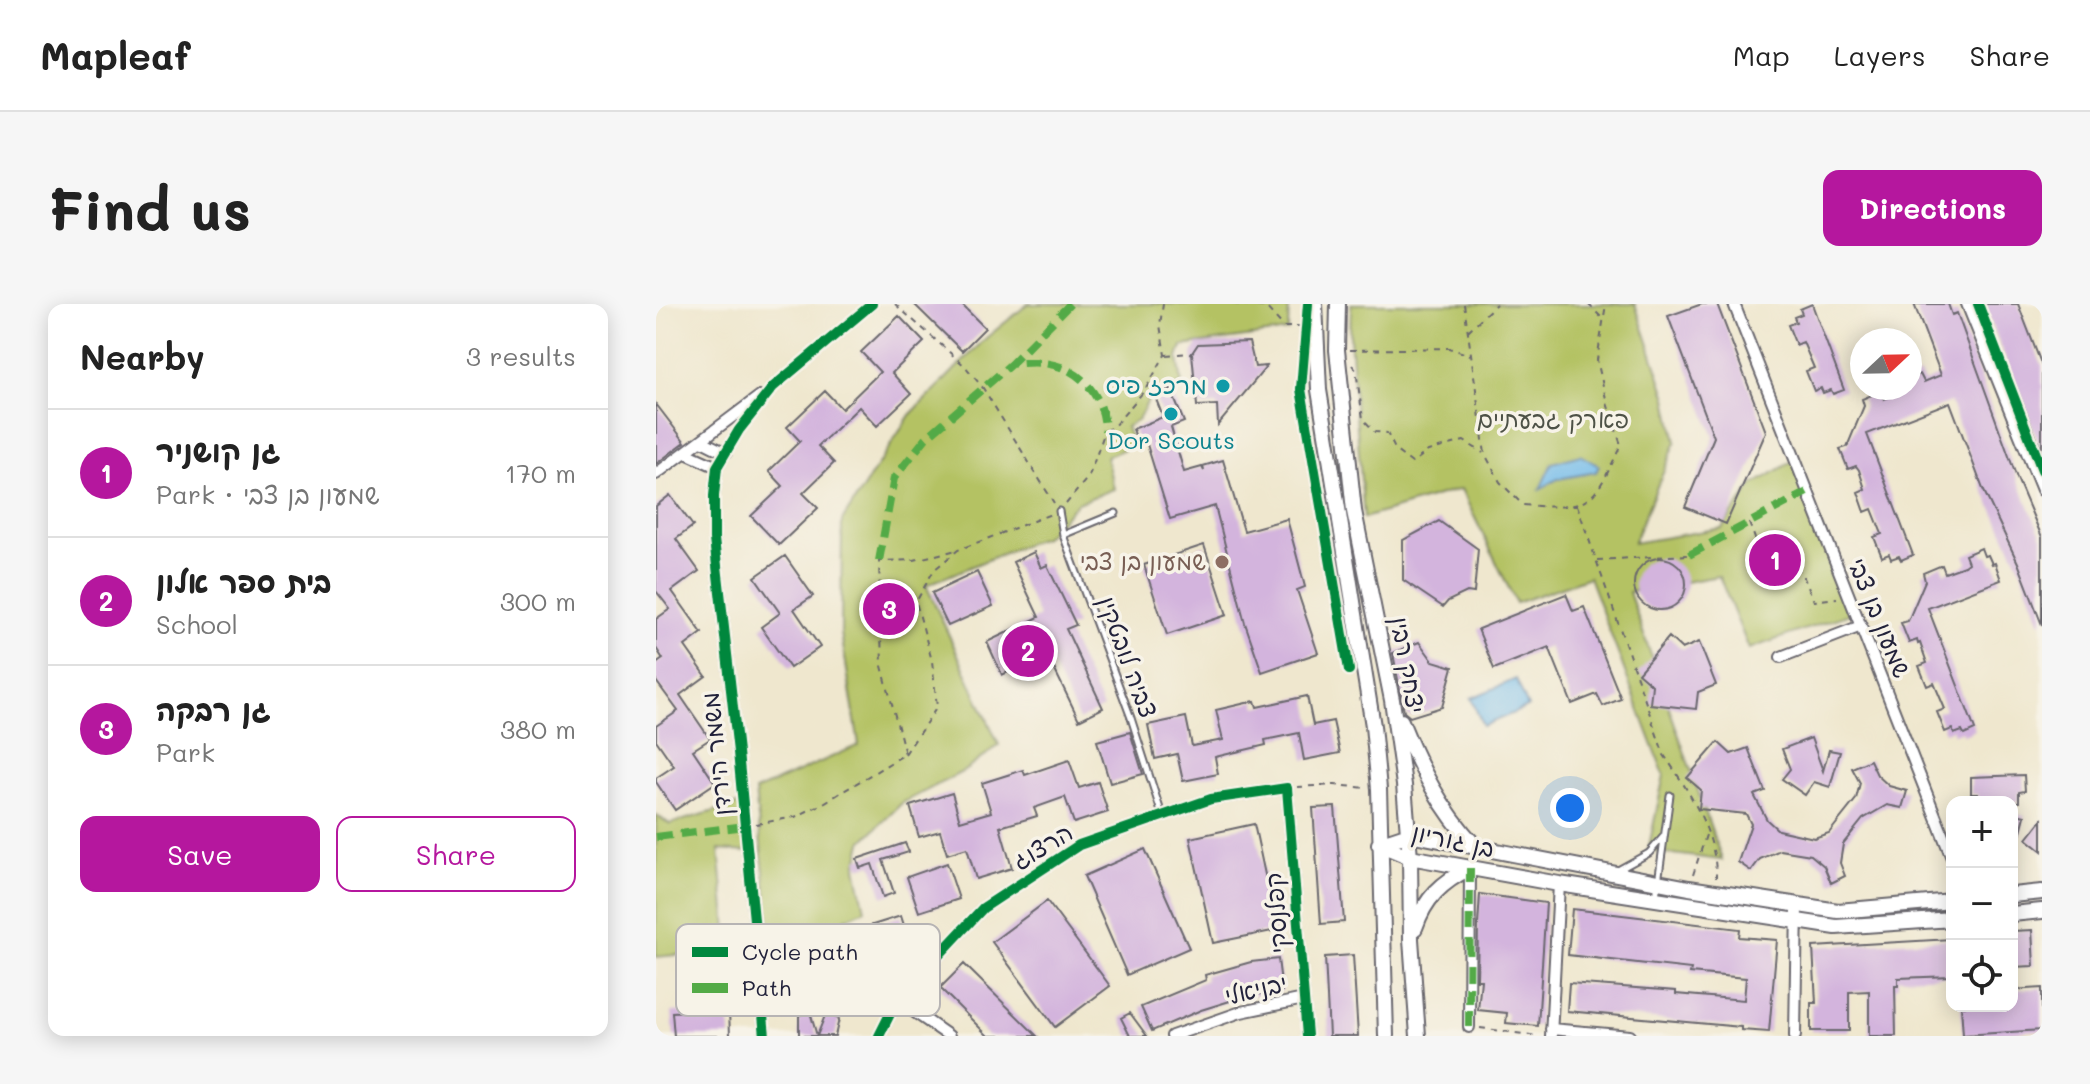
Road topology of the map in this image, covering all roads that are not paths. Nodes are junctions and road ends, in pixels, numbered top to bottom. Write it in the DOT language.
graph roads {
  1 [pos="872,304"];
  2 [pos="1338,304"];
  3 [pos="1734,304"];
  4 [pos="1967,304"];
  5 [pos="1309,315"];
  6 [pos="773,387"];
  7 [pos="702,441"];
  8 [pos="686,453"];
  9 [pos="726,453"];
  10 [pos="717,467"];
  11 [pos="656,474"];
  12 [pos="2042,490"];
  13 [pos="1059,511"];
  14 [pos="1116,513"];
  15 [pos="1063,535"];
  16 [pos="1861,626"];
  17 [pos="1781,657"];
  18 [pos="1392,700"];
  19 [pos="1287,788"];
  20 [pos="1670,795"];
  21 [pos="1162,816"];
  22 [pos="1409,834"];
  23 [pos="1665,836"];
  24 [pos="1946,843"];
  25 [pos="1379,844"];
  26 [pos="1475,846"];
  27 [pos="1410,857"];
  28 [pos="1470,868"];
  29 [pos="1613,872"];
  30 [pos="1660,880"];
  31 [pos="1559,884"];
  32 [pos="2042,892"];
  33 [pos="2018,894"];
  34 [pos="1656,899"];
  35 [pos="1946,902"];
  36 [pos="1797,903"];
  37 [pos="2042,911"];
  38 [pos="2018,913"];
  39 [pos="1946,919"];
  40 [pos="1795,922"];
  41 [pos="754,924"];
  42 [pos="1411,939"];
  43 [pos="940,954"];
  44 [pos="1304,999"];
  45 [pos="763,1016"];
  46 [pos="889,1016"];
  47 [pos="920,1016"];
  48 [pos="1469,1027"];
  49 [pos="1551,1033"];
  50 [pos="765,1036"];
  51 [pos="879,1036"];
  52 [pos="949,1036"];
  53 [pos="1172,1036"];
  54 [pos="1307,1036"];
  55 [pos="1386,1036"];
  56 [pos="1418,1036"];
  57 [pos="1630,1036"];
  58 [pos="1795,1036"];
  1 -- 6 [label="street"];
  2 -- 18 [label="main road, יצחק רבין"];
  3 -- 16 [label="street, שמעון בן צבי"];
  4 -- 12 [label="street"];
  5 -- 25 [label="main road, יצחק רבין"];
  6 -- 7 [label="street"];
  6 -- 9 [label="street"];
  7 -- 8 [label="street"];
  7 -- 9 [label="street"];
  8 -- 10 [label="street"];
  8 -- 11 [label="street"];
  9 -- 10 [label="street"];
  10 -- 41 [label="street, משמר הירדן"];
  13 -- 15 [label="lane, צביה לובטקין"];
  14 -- 15 [label="lane"];
  15 -- 21 [label="lane, צביה לובטקין"];
  16 -- 17 [label="street"];
  16 -- 24 [label="street, שמעון בן צבי"];
  18 -- 22 [label="main road, יצחק רבין"];
  18 -- 26 [label="main road"];
  19 -- 21 [label="street, הרצוג"];
  19 -- 44 [label="street, קפלנסקי"];
  20 -- 23 [label="lane"];
  21 -- 43 [label="street, הרצוג"];
  22 -- 25 [label="main road, בן גוריון"];
  22 -- 26 [label="main road, בן גוריון"];
  22 -- 27 [label="main road, יצחק רבין"];
  23 -- 29 [label="lane"];
  23 -- 30 [label="lane"];
  25 -- 27 [label="main road, בן גוריון"];
  25 -- 55 [label="main road, יצחק רבין"];
  26 -- 29 [label="main road, בן גוריון"];
  27 -- 28 [label="main road, בן גוריון"];
  27 -- 42 [label="main road, יצחק רבין"];
  28 -- 31 [label="main road, בן גוריון"];
  28 -- 42 [label="main road"];
  28 -- 48 [label="street"];
  29 -- 30 [label="main road, בן גוריון"];
  30 -- 34 [label="lane"];
  30 -- 36 [label="main road, בן גוריון"];
  31 -- 34 [label="main road, בן גוריון"];
  31 -- 49 [label="street"];
  32 -- 33 [label="main road"];
  34 -- 40 [label="main road, בן גוריון"];
  35 -- 36 [label="main road, בן גוריון"];
  36 -- 40 [label="street"];
  37 -- 38 [label="main road"];
  39 -- 40 [label="main road, בן גוריון"];
  40 -- 58 [label="street"];
  42 -- 56 [label="main road, יצחק רבין"];
  44 -- 53 [label="street, יבניאלי"];
  44 -- 54 [label="street, קפלנסקי"];
  45 -- 50 [label="street, משמר הירדן"];
  46 -- 51 [label="street, הרצוג"];
  47 -- 52 [label="street"];
  49 -- 57 [label="street"];
}
